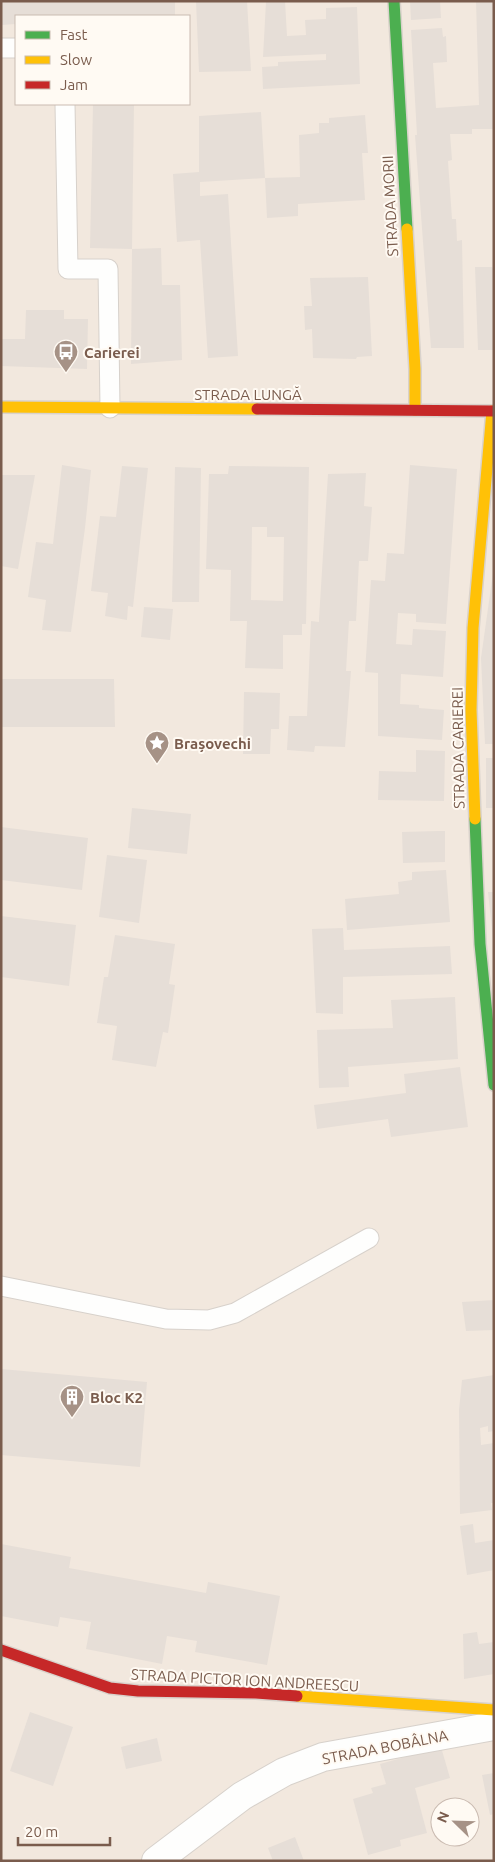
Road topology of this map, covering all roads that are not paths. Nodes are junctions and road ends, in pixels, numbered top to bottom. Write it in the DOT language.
graph roads {
  1 [pos="394,1"];
  2 [pos="1,48"];
  3 [pos="15,48"];
  4 [pos="65,105"];
  5 [pos="1,407"];
  6 [pos="110,408"];
  7 [pos="415,410"];
  8 [pos="493,411"];
  9 [pos="484,834"];
  10 [pos="494,1085"];
  11 [pos="369,1238"];
  12 [pos="1,1286"];
  13 [pos="1,1650"];
  14 [pos="494,1710"];
  15 [pos="494,1726"];
  16 [pos="156,1861"];
  1 -- 7 [label="street, STRADA MORII"];
  2 -- 3 [label="lane"];
  4 -- 6 [label="lane"];
  5 -- 6 [label="street, STRADA LUNGĂ"];
  6 -- 7 [label="street, STRADA LUNGĂ"];
  7 -- 8 [label="street, STRADA LUNGĂ"];
  8 -- 9 [label="street, STRADA CARIEREI"];
  9 -- 10 [label="street, STRADA CARIEREI"];
  11 -- 12 [label="lane"];
  13 -- 14 [label="street, STRADA PICTOR ION ANDREESCU"];
  15 -- 16 [label="street, STRADA BOBÂLNA"];
}
